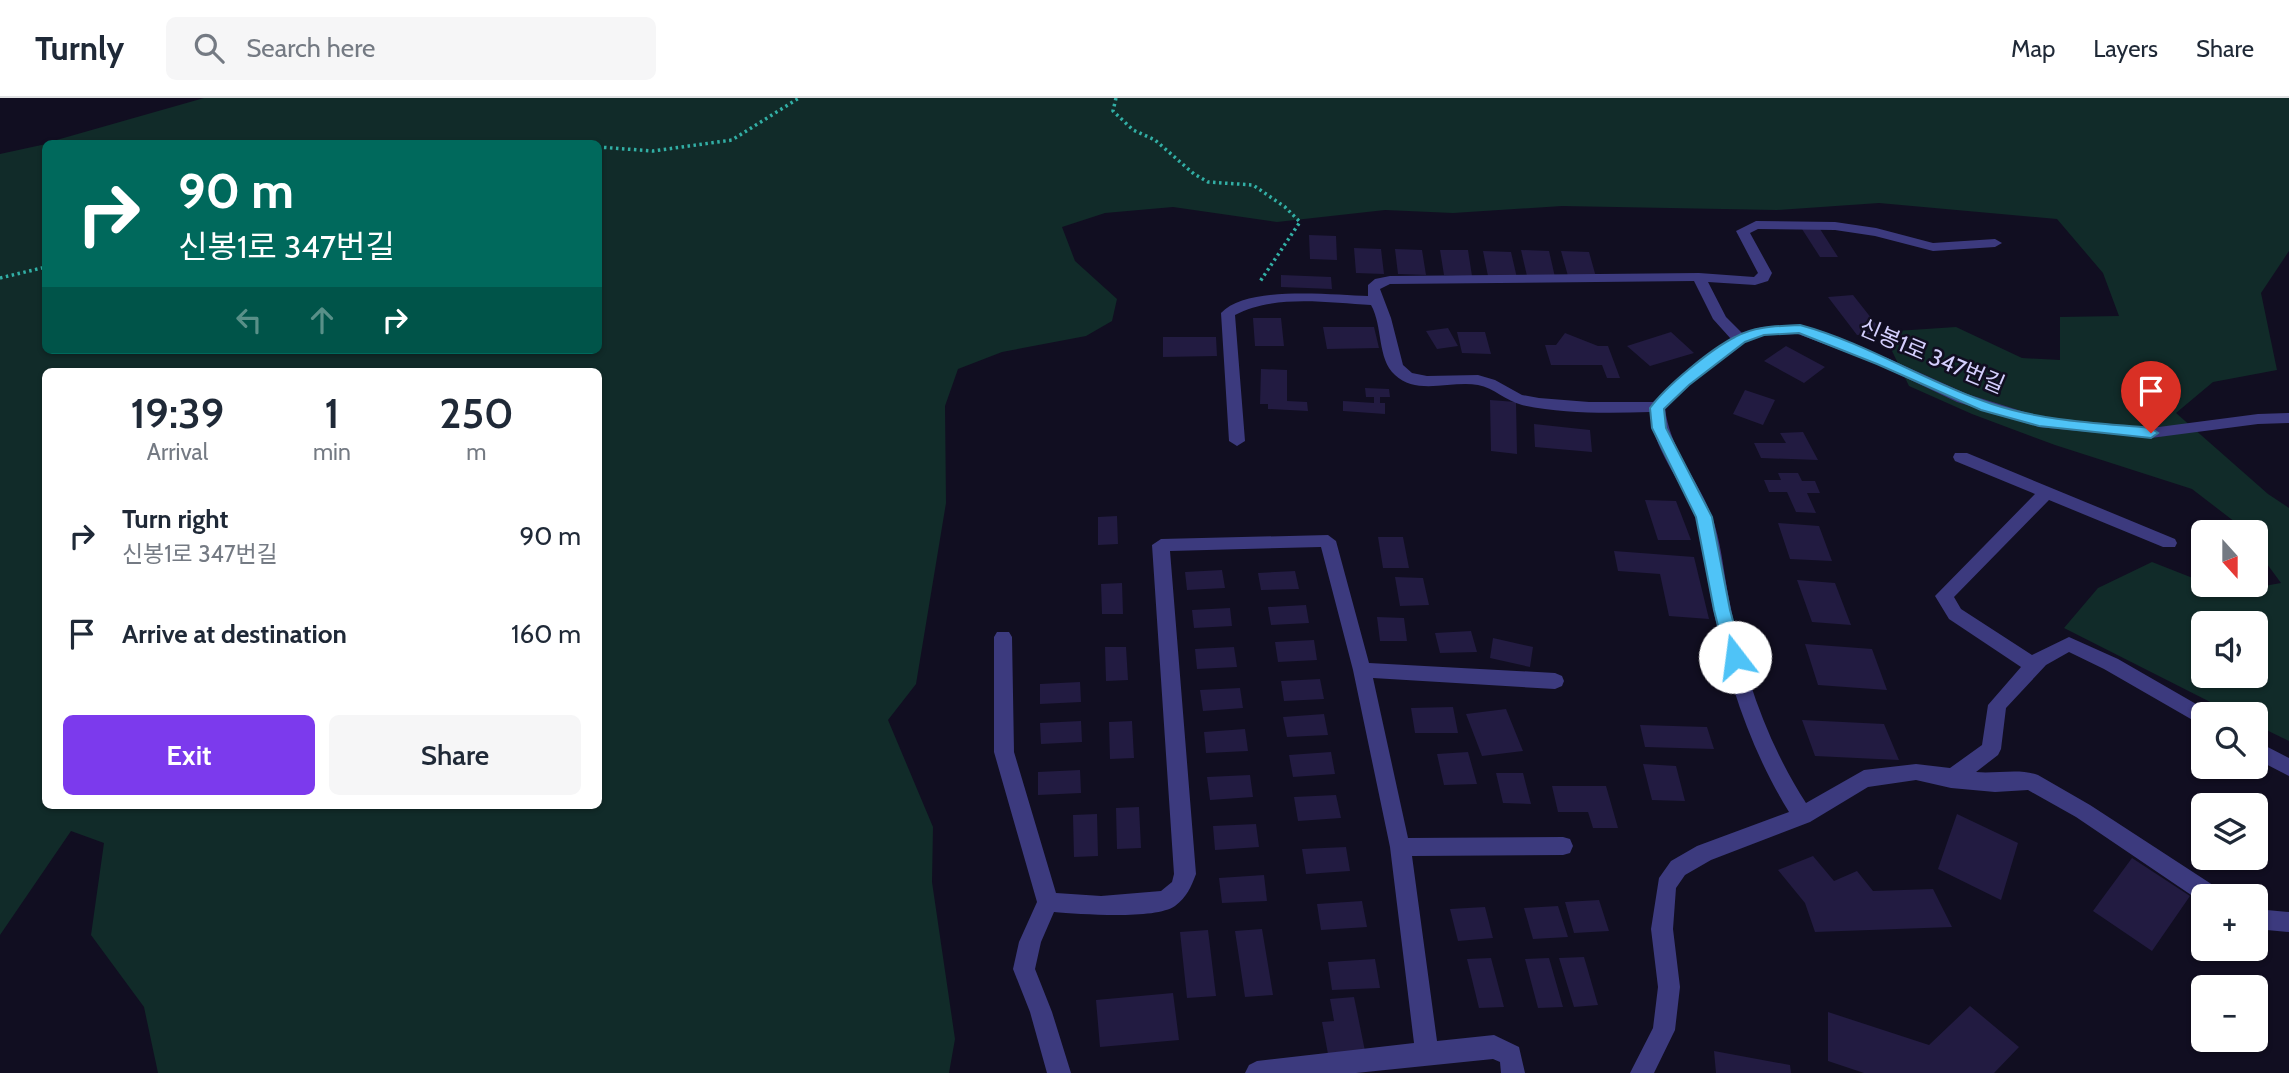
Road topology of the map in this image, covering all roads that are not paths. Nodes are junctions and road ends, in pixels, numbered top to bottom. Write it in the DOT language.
graph roads {
  1 [pos="1995,243"];
  2 [pos="1699,277"];
  3 [pos="1376,300"];
  4 [pos="1740,339"];
  5 [pos="1657,408"];
  6 [pos="2289,418"];
  7 [pos="1237,441"];
  8 [pos="1961,457"];
  9 [pos="2048,492"];
  10 [pos="2169,543"];
  11 [pos="1003,636"];
  12 [pos="2034,666"];
  13 [pos="1362,670"];
  14 [pos="1555,681"];
  15 [pos="2191,711"];
  16 [pos="2268,756"];
  17 [pos="2289,768"];
  18 [pos="1951,779"];
  19 [pos="1803,817"];
  20 [pos="1563,846"];
  21 [pos="1400,847"];
  22 [pos="2193,884"];
  23 [pos="1048,902"];
  24 [pos="2268,920"];
  25 [pos="2289,922"];
  26 [pos="1427,1054"];
  27 [pos="1059,1073"];
  28 [pos="1257,1073"];
  29 [pos="1513,1073"];
  30 [pos="1642,1073"];
  1 -- 2 [label="street"];
  2 -- 3 [label="street"];
  2 -- 4 [label="street"];
  3 -- 5 [label="street"];
  3 -- 7 [label="street"];
  4 -- 5 [label="street, 신봉1로 347번길"];
  4 -- 6 [label="street, 신봉1로 347번길"];
  5 -- 19 [label="street"];
  8 -- 9 [label="street"];
  9 -- 10 [label="street"];
  9 -- 12 [label="street"];
  11 -- 23 [label="street"];
  12 -- 15 [label="street"];
  12 -- 18 [label="street"];
  13 -- 14 [label="street"];
  13 -- 21 [label="street"];
  13 -- 23 [label="street"];
  16 -- 17 [label="street"];
  18 -- 19 [label="street"];
  18 -- 22 [label="street"];
  19 -- 30 [label="street"];
  20 -- 21 [label="street"];
  21 -- 26 [label="street"];
  23 -- 27 [label="street"];
  24 -- 25 [label="street"];
  26 -- 28 [label="street"];
  26 -- 29 [label="street"];
}
